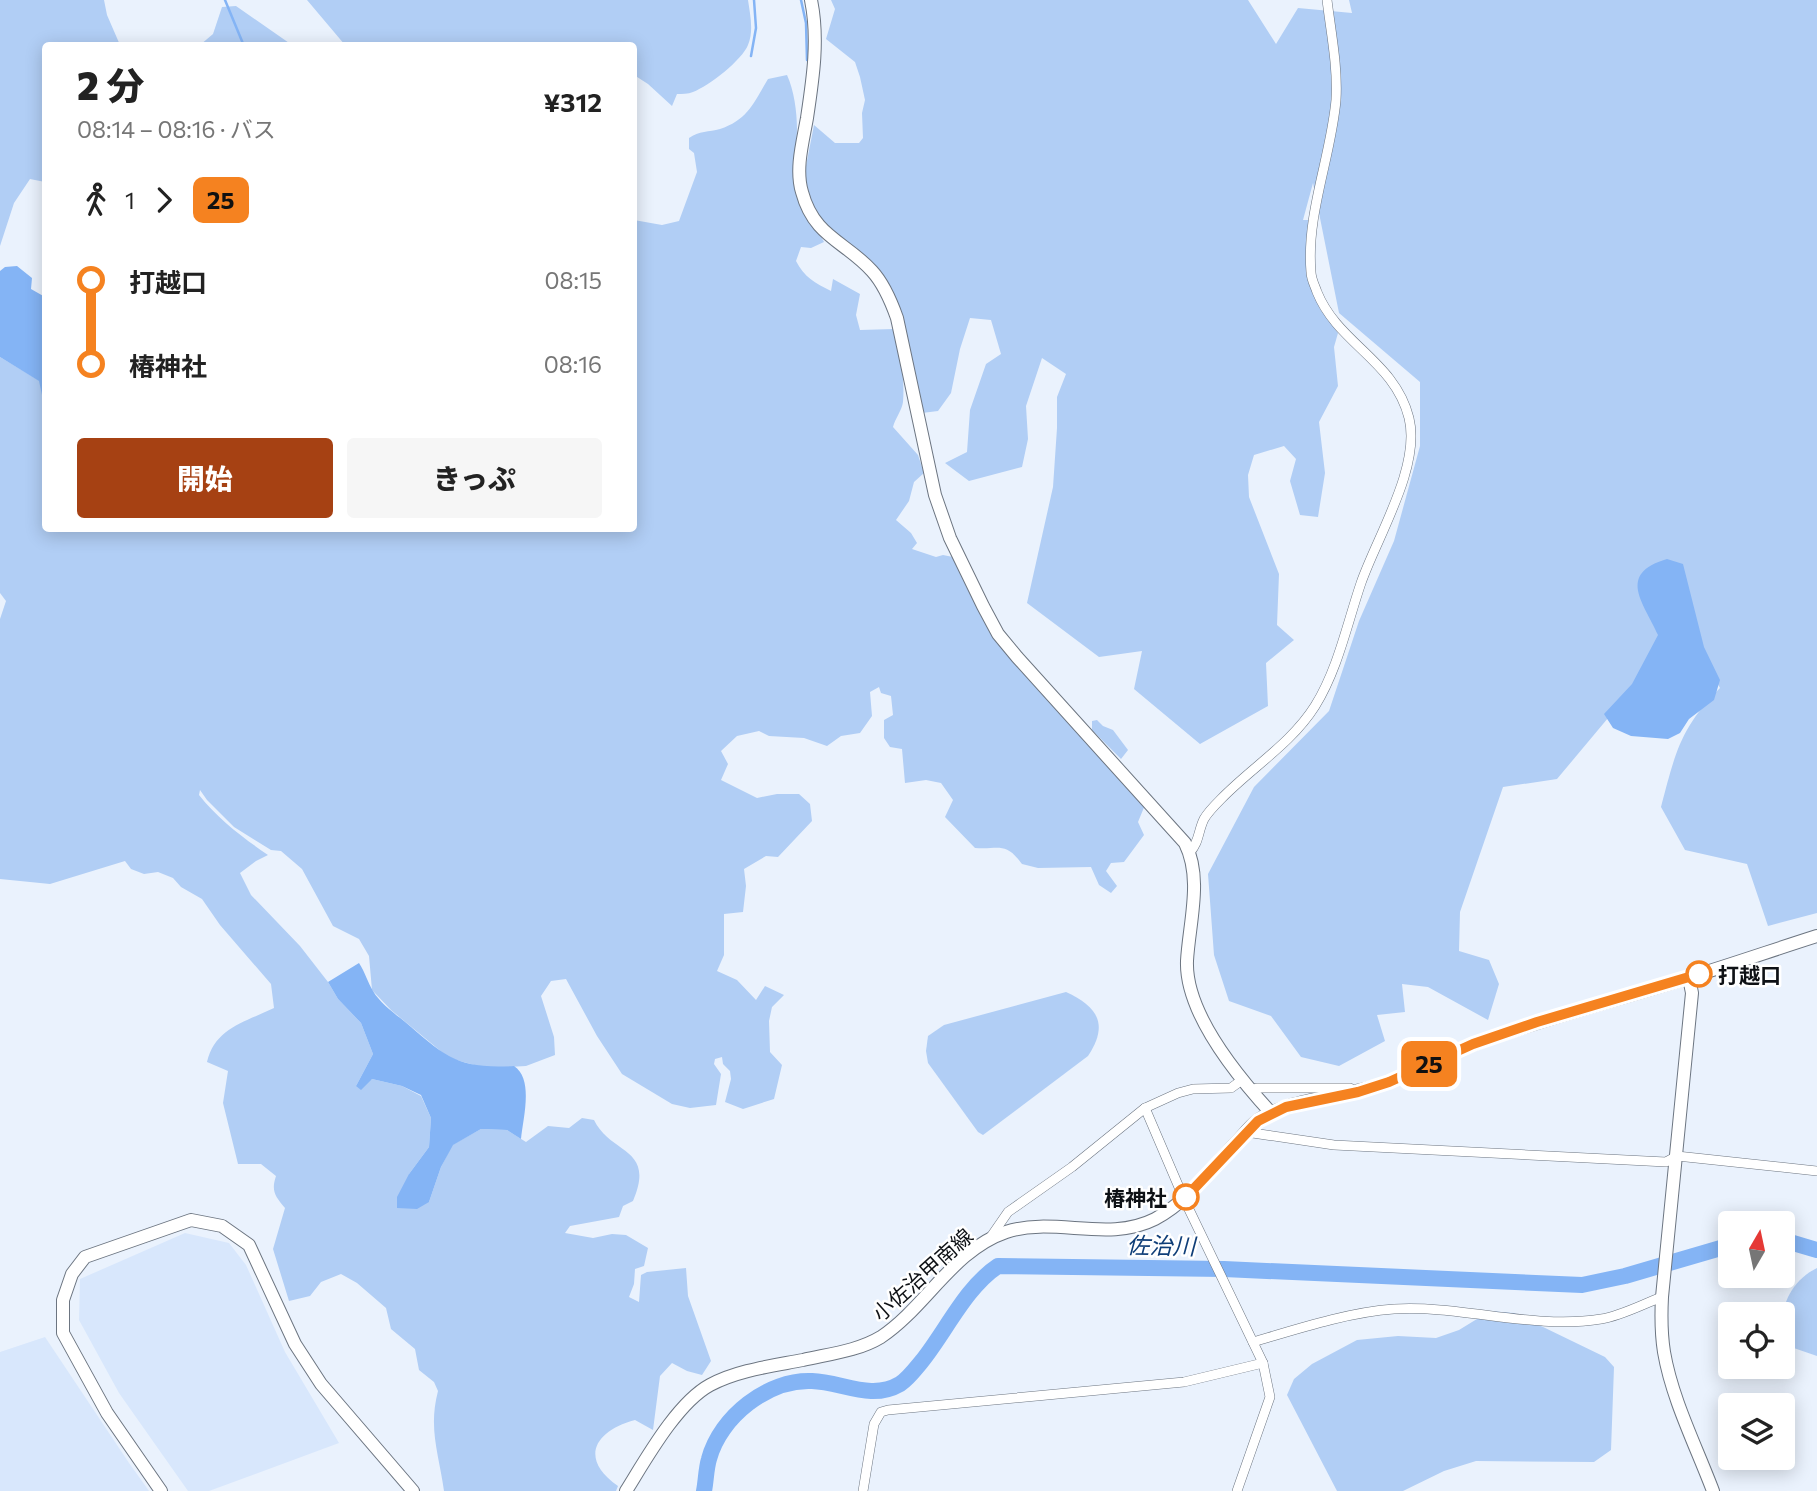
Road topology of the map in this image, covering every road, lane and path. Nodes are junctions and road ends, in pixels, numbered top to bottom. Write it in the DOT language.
graph roads {
  1 [pos="811,0"];
  2 [pos="1327,0"];
  3 [pos="1190,852"];
  4 [pos="1817,936"];
  5 [pos="1689,978"];
  6 [pos="1242,1080"];
  7 [pos="1251,1090"];
  8 [pos="1358,1092"];
  9 [pos="1145,1108"];
  10 [pos="1272,1114"];
  11 [pos="1246,1132"];
  12 [pos="1676,1156"];
  13 [pos="1817,1171"];
  14 [pos="1184,1199"];
  15 [pos="990,1238"];
  16 [pos="1662,1297"];
  17 [pos="1253,1342"];
  18 [pos="1263,1363"];
  19 [pos="161,1491"];
  20 [pos="413,1491"];
  21 [pos="626,1491"];
  22 [pos="863,1491"];
  23 [pos="1237,1491"];
  24 [pos="1713,1491"];
  1 -- 3 [label="street"];
  2 -- 3 [label="street"];
  3 -- 6 [label="street"];
  4 -- 5 [label="street, 小佐治甲南線"];
  5 -- 8 [label="street, 小佐治甲南線"];
  5 -- 12 [label="street"];
  6 -- 7 [label="street"];
  6 -- 9 [label="street"];
  7 -- 8 [label="street"];
  7 -- 10 [label="street"];
  8 -- 10 [label="street, 小佐治甲南線"];
  9 -- 14 [label="street"];
  9 -- 15 [label="street"];
  10 -- 11 [label="street, 小佐治甲南線"];
  11 -- 12 [label="street"];
  11 -- 14 [label="street, 小佐治甲南線"];
  12 -- 13 [label="street"];
  12 -- 16 [label="street"];
  14 -- 15 [label="street, 小佐治甲南線"];
  14 -- 17 [label="street"];
  15 -- 21 [label="street, 小佐治甲南線"];
  16 -- 17 [label="street"];
  16 -- 24 [label="street"];
  17 -- 18 [label="street"];
  18 -- 22 [label="street"];
  18 -- 23 [label="street"];
  19 -- 20 [label="street"];
}
